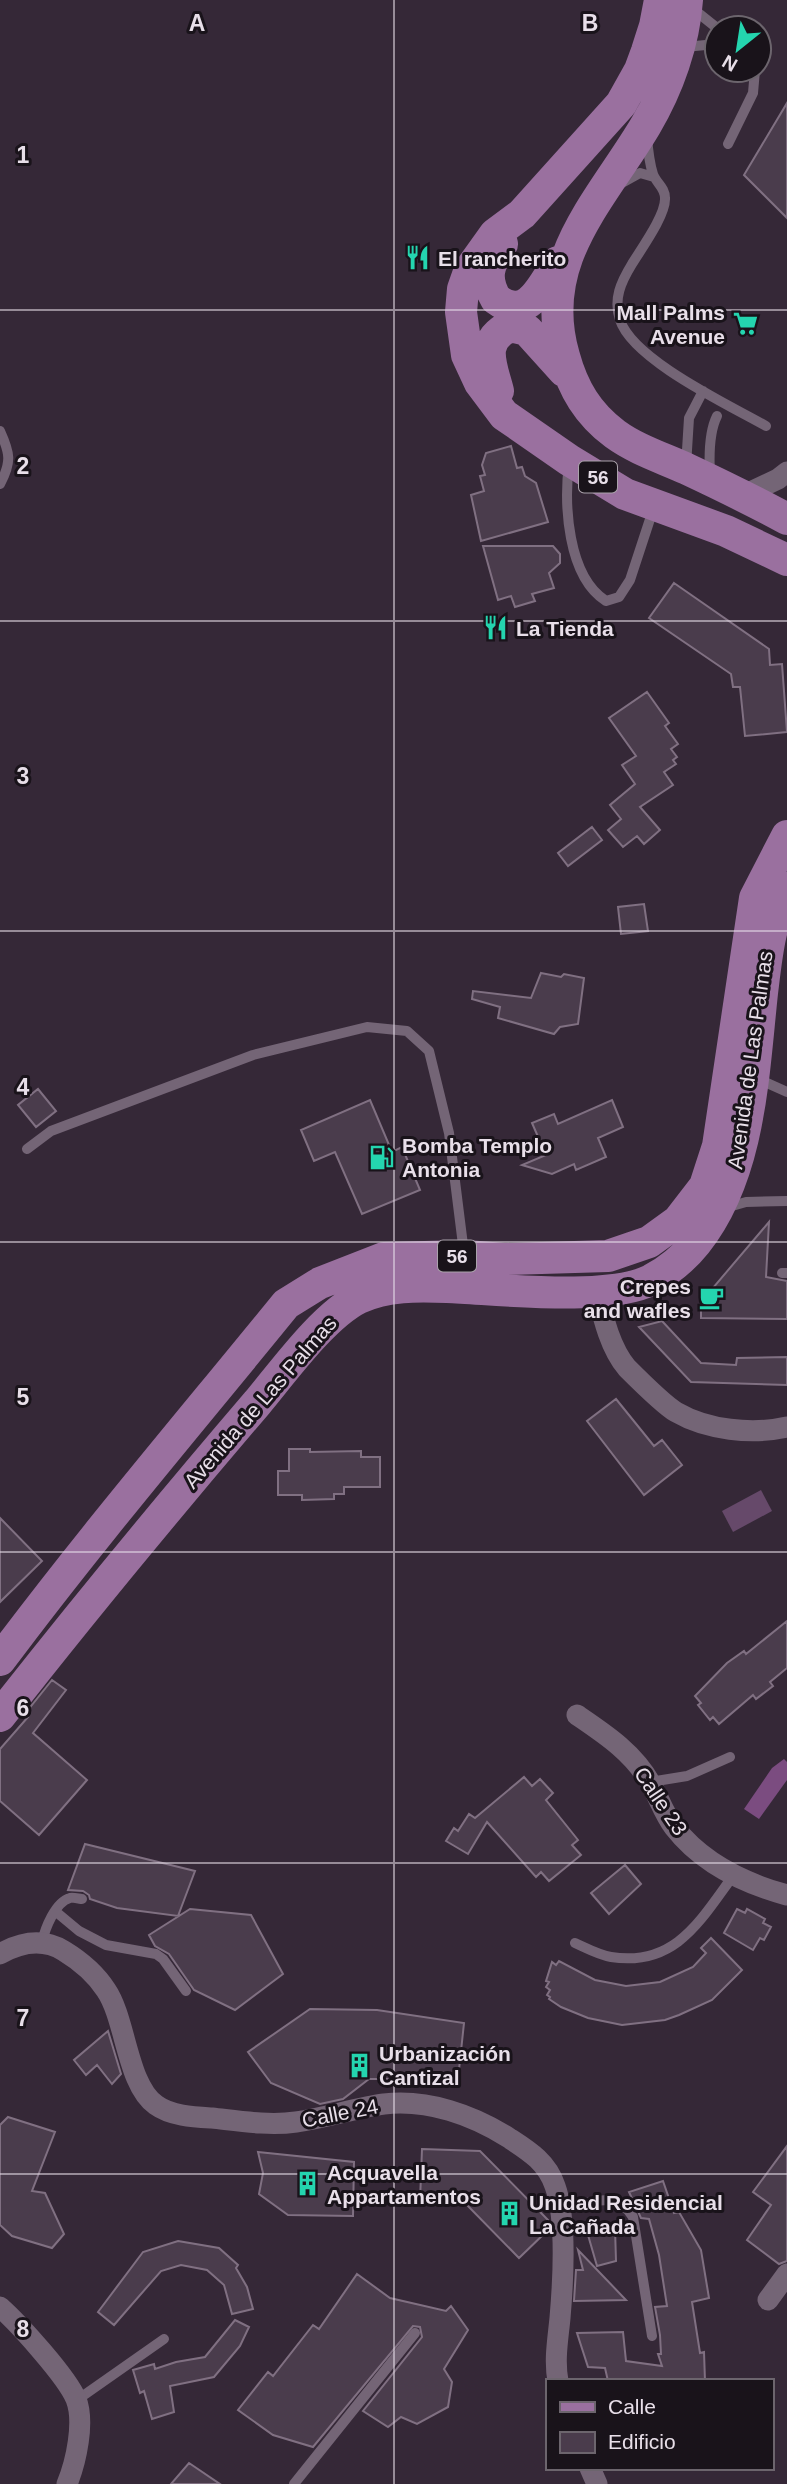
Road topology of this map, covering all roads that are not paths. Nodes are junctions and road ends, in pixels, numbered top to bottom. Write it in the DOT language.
graph roads {
  1 [pos="678,1"];
  2 [pos="703,18"];
  3 [pos="703,44"];
  4 [pos="678,49"];
  5 [pos="754,84"];
  6 [pos="646,124"];
  7 [pos="728,144"];
  8 [pos="654,177"];
  9 [pos="593,204"];
  10 [pos="522,214"];
  11 [pos="575,238"];
  12 [pos="569,377"];
  13 [pos="703,391"];
  14 [pos="504,415"];
  15 [pos="717,416"];
  16 [pos="766,426"];
  17 [pos="0,431"];
  18 [pos="569,460"];
  19 [pos="787,472"];
  20 [pos="698,474"];
  21 [pos="0,484"];
  22 [pos="744,495"];
  23 [pos="654,505"];
  24 [pos="787,519"];
  25 [pos="787,561"];
  26 [pos="787,836"];
  27 [pos="787,888"];
  28 [pos="752,1076"];
  29 [pos="787,1092"];
  30 [pos="27,1149"];
  31 [pos="787,1201"];
  32 [pos="719,1210"];
  33 [pos="465,1256"];
  34 [pos="597,1292"];
  35 [pos="779,1428"];
  36 [pos="0,1660"];
  37 [pos="0,1716"];
  38 [pos="577,1716"];
  39 [pos="730,1757"];
  40 [pos="650,1782"];
  41 [pos="733,1876"];
  42 [pos="787,1895"];
  43 [pos="82,1899"];
  44 [pos="55,1911"];
  45 [pos="42,1942"];
  46 [pos="575,1943"];
  47 [pos="0,1954"];
  48 [pos="186,1991"];
  49 [pos="560,2210"];
  50 [pos="787,2274"];
  51 [pos="768,2300"];
  52 [pos="2,2312"];
  53 [pos="415,2333"];
  54 [pos="652,2336"];
  55 [pos="164,2339"];
  56 [pos="558,2379"];
  57 [pos="76,2400"];
  58 [pos="67,2484"];
  59 [pos="294,2484"];
  1 -- 2 [label="lane"];
  1 -- 4 [label="main road, 56"];
  1 -- 10 [label="main road, 56"];
  3 -- 4 [label="lane"];
  4 -- 6 [label="main road, 56"];
  5 -- 7 [label="lane"];
  6 -- 8 [label="lane"];
  6 -- 9 [label="main road, 56"];
  8 -- 9 [label="lane"];
  8 -- 13 [label="lane"];
  9 -- 11 [label="main road, 56"];
  10 -- 11 [label="main road"];
  10 -- 14 [label="main road, 56"];
  11 -- 12 [label="main road, 56"];
  12 -- 14 [label="main road"];
  12 -- 20 [label="main road, 56"];
  13 -- 16 [label="lane"];
  13 -- 20 [label="lane"];
  14 -- 18 [label="main road, 56"];
  15 -- 20 [label="lane"];
  17 -- 21 [label="lane"];
  18 -- 23 [label="main road, 56"];
  18 -- 23 [label="lane"];
  19 -- 22 [label="street"];
  20 -- 22 [label="main road, 56"];
  22 -- 24 [label="main road, 56"];
  23 -- 25 [label="main road, 56"];
  26 -- 33 [label="main road, Avenida de Las Palmas / 56"];
  27 -- 28 [label="main road, Avenida de Las Palmas / 56"];
  28 -- 29 [label="lane"];
  28 -- 32 [label="main road, Avenida de Las Palmas / 56"];
  30 -- 33 [label="lane"];
  31 -- 32 [label="lane"];
  32 -- 34 [label="main road, Avenida de Las Palmas / 56"];
  33 -- 36 [label="main road, Avenida de Las Palmas / 56"];
  34 -- 35 [label="street"];
  34 -- 37 [label="main road, Avenida de Las Palmas / 56"];
  38 -- 40 [label="street, Calle 23"];
  39 -- 40 [label="lane"];
  40 -- 41 [label="street, Calle 23"];
  41 -- 42 [label="street, Calle 23"];
  41 -- 46 [label="lane"];
  43 -- 44 [label="lane"];
  44 -- 45 [label="lane"];
  44 -- 48 [label="lane"];
  45 -- 47 [label="street"];
  45 -- 49 [label="street, Calle 24"];
  49 -- 54 [label="lane"];
  49 -- 56 [label="street, Calle 24"];
  50 -- 51 [label="street"];
  52 -- 57 [label="street"];
  53 -- 59 [label="lane"];
  55 -- 57 [label="lane"];
  57 -- 58 [label="street"];
}
